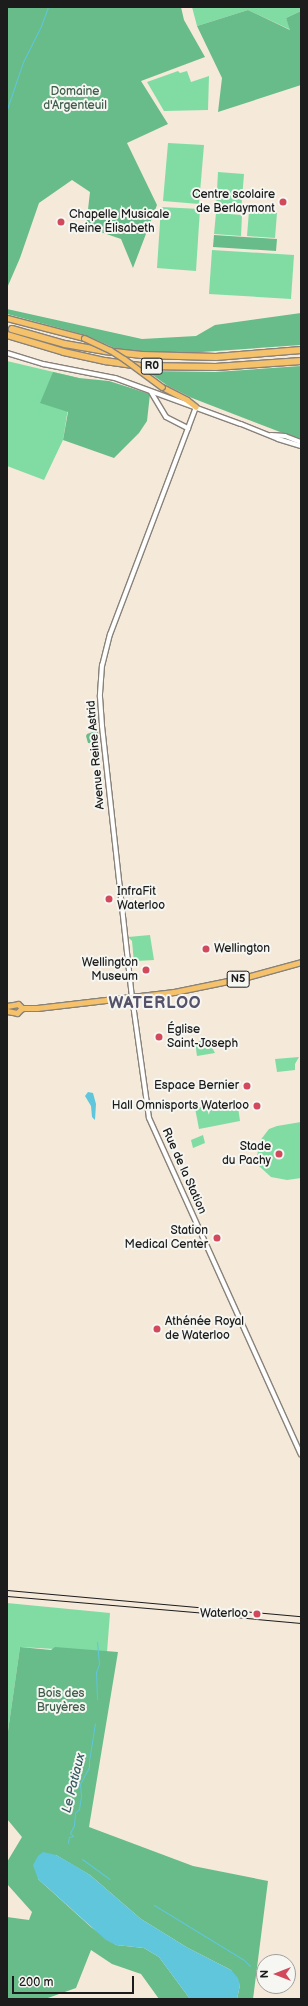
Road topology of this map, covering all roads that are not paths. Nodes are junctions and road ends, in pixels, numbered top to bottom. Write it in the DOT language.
graph roads {
  1 [pos="7,318"];
  2 [pos="9,328"];
  3 [pos="7,335"];
  4 [pos="301,350"];
  5 [pos="7,353"];
  6 [pos="301,361"];
  7 [pos="150,390"];
  8 [pos="196,407"];
  9 [pos="188,428"];
  10 [pos="268,434"];
  11 [pos="301,442"];
  12 [pos="301,446"];
  13 [pos="301,962"];
  14 [pos="132,997"];
  15 [pos="13,1005"];
  16 [pos="7,1006"];
  17 [pos="22,1008"];
  18 [pos="10,1011"];
  19 [pos="301,1454"];
  1 -- 8 [label="main road, bridge"];
  2 -- 4 [label="highway, R0"];
  3 -- 6 [label="highway, R0"];
  5 -- 7 [label="street"];
  7 -- 8 [label="street"];
  7 -- 9 [label="street"];
  8 -- 9 [label="street, Avenue Reine Astrid"];
  8 -- 10 [label="street"];
  9 -- 14 [label="street, Avenue Reine Astrid"];
  10 -- 11 [label="street"];
  10 -- 12 [label="street"];
  13 -- 14 [label="main road, N5"];
  14 -- 17 [label="main road, N5"];
  14 -- 19 [label="street, Rue de la Station"];
  15 -- 16 [label="main road, N5"];
  15 -- 17 [label="main road, N5"];
  15 -- 18 [label="main road, N5"];
  17 -- 18 [label="main road, N5"];
}
